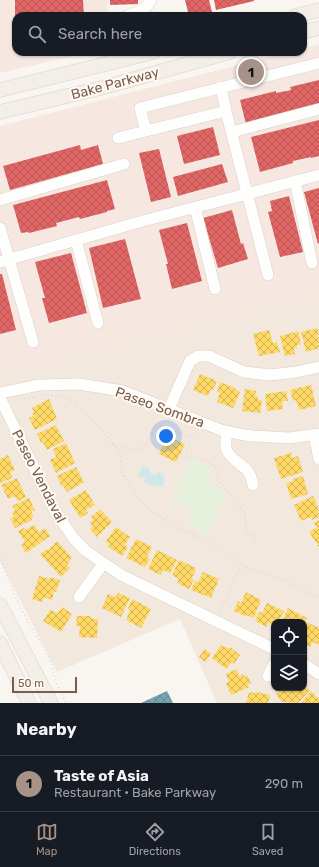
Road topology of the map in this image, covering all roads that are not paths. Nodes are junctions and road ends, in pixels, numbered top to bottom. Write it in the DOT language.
graph roads {
  1 [pos="151,0"];
  2 [pos="319,10"];
  3 [pos="137,12"];
  4 [pos="307,13"];
  5 [pos="319,28"];
  6 [pos="307,31"];
  7 [pos="138,56"];
  8 [pos="216,56"];
  9 [pos="319,63"];
  10 [pos="221,87"];
  11 [pos="0,90"];
  12 [pos="319,109"];
  13 [pos="226,110"];
  14 [pos="0,112"];
  15 [pos="146,131"];
  16 [pos="232,132"];
  17 [pos="118,138"];
  18 [pos="124,164"];
  19 [pos="319,175"];
  20 [pos="295,181"];
  21 [pos="247,193"];
  22 [pos="0,200"];
  23 [pos="196,207"];
  24 [pos="0,228"];
  25 [pos="76,240"];
  26 [pos="4,261"];
  27 [pos="312,263"];
  28 [pos="268,276"];
  29 [pos="215,290"];
  30 [pos="98,323"];
  31 [pos="33,342"];
  32 [pos="319,367"];
  33 [pos="1,397"];
  34 [pos="169,409"];
  35 [pos="227,431"];
  36 [pos="316,434"];
  37 [pos="319,459"];
  38 [pos="253,485"];
  39 [pos="103,564"];
  40 [pos="79,597"];
  41 [pos="0,605"];
  42 [pos="0,643"];
  43 [pos="271,648"];
  44 [pos="307,666"];
  45 [pos="271,670"];
  46 [pos="319,674"];
  47 [pos="268,676"];
  48 [pos="48,698"];
  49 [pos="29,702"];
  1 -- 3 [label="street"];
  2 -- 4 [label="main road"];
  5 -- 6 [label="main road"];
  7 -- 11 [label="main road, Bake Parkway"];
  8 -- 14 [label="main road, Bake Parkway"];
  9 -- 10 [label="street"];
  10 -- 13 [label="street"];
  10 -- 15 [label="street"];
  12 -- 16 [label="street"];
  13 -- 15 [label="street"];
  13 -- 16 [label="street"];
  15 -- 17 [label="street"];
  16 -- 21 [label="street"];
  18 -- 22 [label="street"];
  19 -- 20 [label="street"];
  20 -- 21 [label="street"];
  20 -- 27 [label="street"];
  21 -- 23 [label="street"];
  21 -- 28 [label="street"];
  23 -- 25 [label="street"];
  23 -- 29 [label="street"];
  24 -- 26 [label="street"];
  25 -- 26 [label="street"];
  25 -- 30 [label="street"];
  26 -- 31 [label="street"];
  32 -- 34 [label="street"];
  33 -- 34 [label="street, Paseo Sombra"];
  33 -- 39 [label="street, Paseo Vendaval"];
  34 -- 35 [label="street, Paseo Sombra"];
  35 -- 36 [label="street, Paseo Sombra"];
  35 -- 38 [label="street"];
  36 -- 37 [label="street"];
  39 -- 40 [label="street"];
  39 -- 43 [label="street, Paseo Vendaval"];
  41 -- 48 [label="main road"];
  42 -- 49 [label="main road"];
  44 -- 46 [label="street"];
  45 -- 47 [label="street"];
  48 -- 49 [label="main road"];
}
